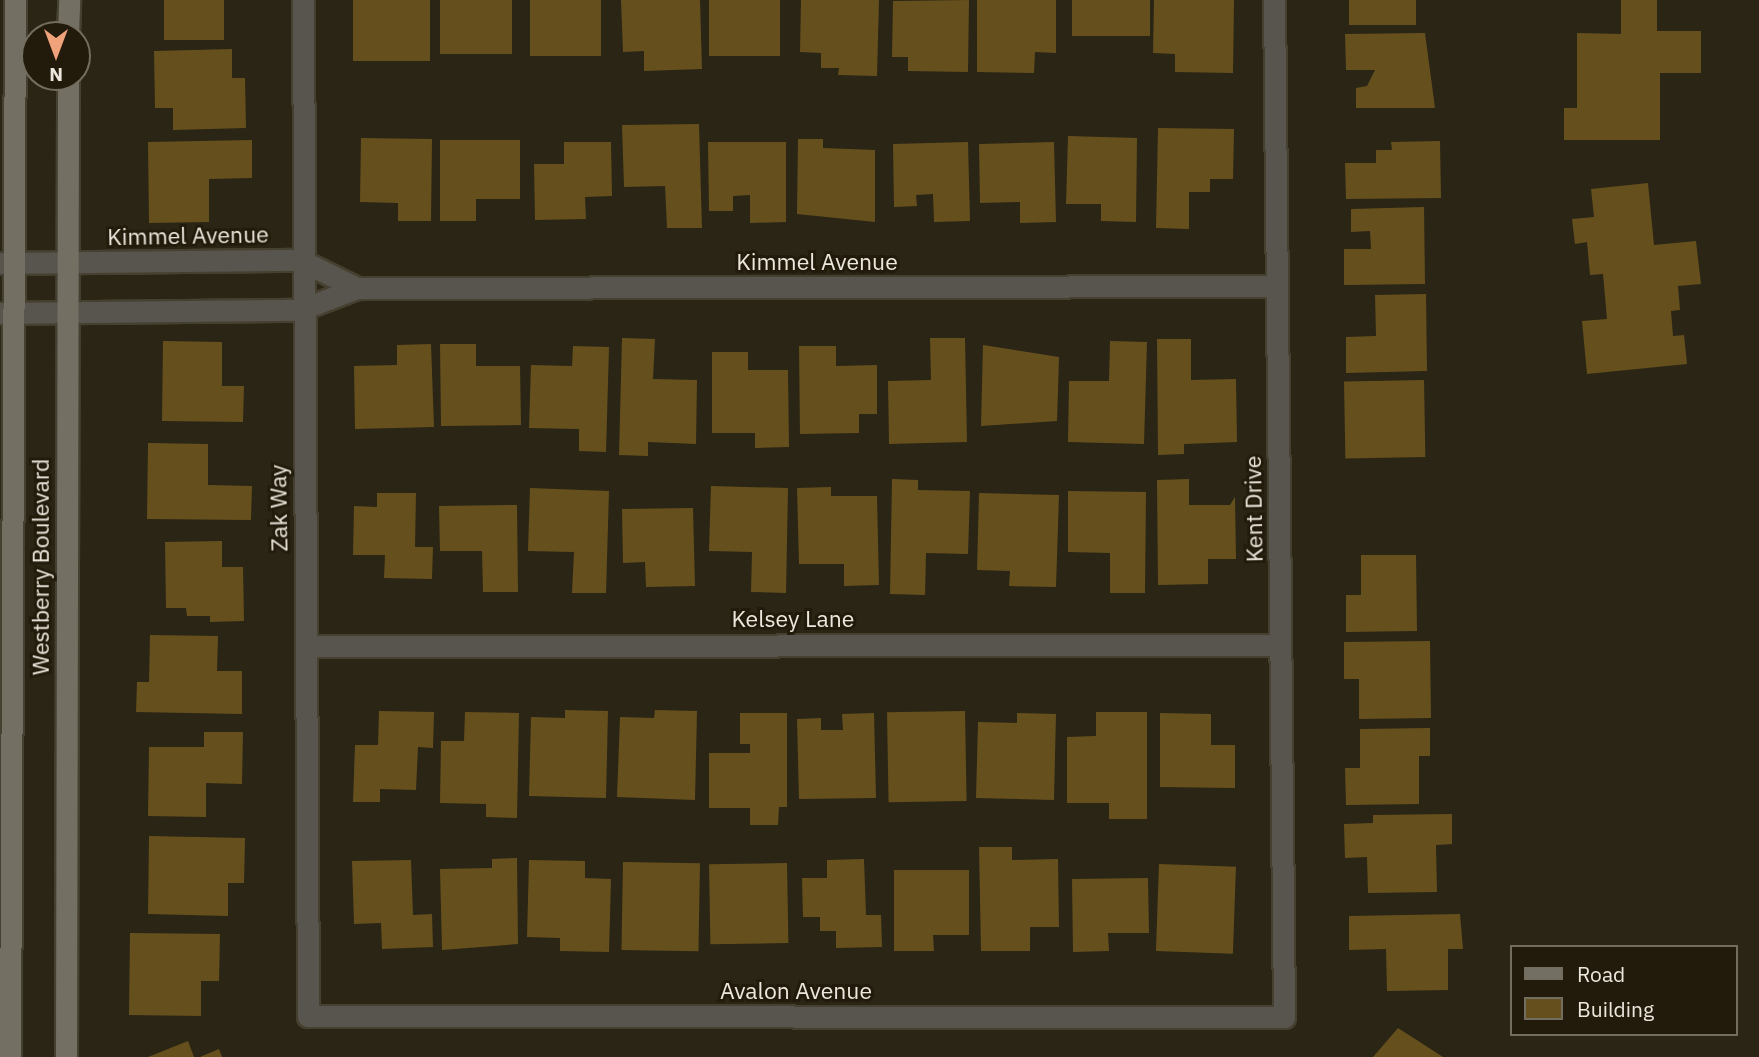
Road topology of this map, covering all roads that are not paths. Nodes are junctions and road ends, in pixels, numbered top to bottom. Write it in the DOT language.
graph roads {
  1 [pos="15,0"];
  2 [pos="69,0"];
  3 [pos="303,0"];
  4 [pos="1273,0"];
  5 [pos="68,21"];
  6 [pos="68,91"];
  7 [pos="300,260"];
  8 [pos="7,263"];
  9 [pos="66,263"];
  10 [pos="1276,286"];
  11 [pos="357,288"];
  12 [pos="300,310"];
  13 [pos="65,312"];
  14 [pos="6,313"];
  15 [pos="1280,645"];
  16 [pos="307,646"];
  17 [pos="308,1016"];
  18 [pos="1284,1017"];
  19 [pos="10,1057"];
  20 [pos="66,1057"];
  1 -- 8 [label="street, Westberry Boulevard"];
  2 -- 5 [label="street"];
  3 -- 7 [label="street, Zak Way"];
  4 -- 10 [label="street, Kent Drive"];
  6 -- 9 [label="street, Westberry Boulevard"];
  7 -- 9 [label="street, Kimmel Avenue"];
  7 -- 11 [label="street, Kimmel Avenue"];
  7 -- 12 [label="street, Zak Way"];
  8 -- 9 [label="street, Kimmel Avenue"];
  8 -- 14 [label="street, Westberry Boulevard"];
  9 -- 13 [label="street, Westberry Boulevard"];
  10 -- 11 [label="street, Kimmel Avenue"];
  10 -- 15 [label="street, Kent Drive"];
  11 -- 12 [label="street, Kimmel Avenue"];
  12 -- 13 [label="street, Kimmel Avenue"];
  12 -- 16 [label="street, Zak Way"];
  13 -- 14 [label="street, Kimmel Avenue"];
  13 -- 20 [label="street, Westberry Boulevard"];
  14 -- 19 [label="street, Westberry Boulevard"];
  15 -- 16 [label="street, Kelsey Lane"];
  15 -- 18 [label="street, Kent Drive"];
  16 -- 17 [label="street, Zak Way"];
  17 -- 18 [label="street, Avalon Avenue"];
}
